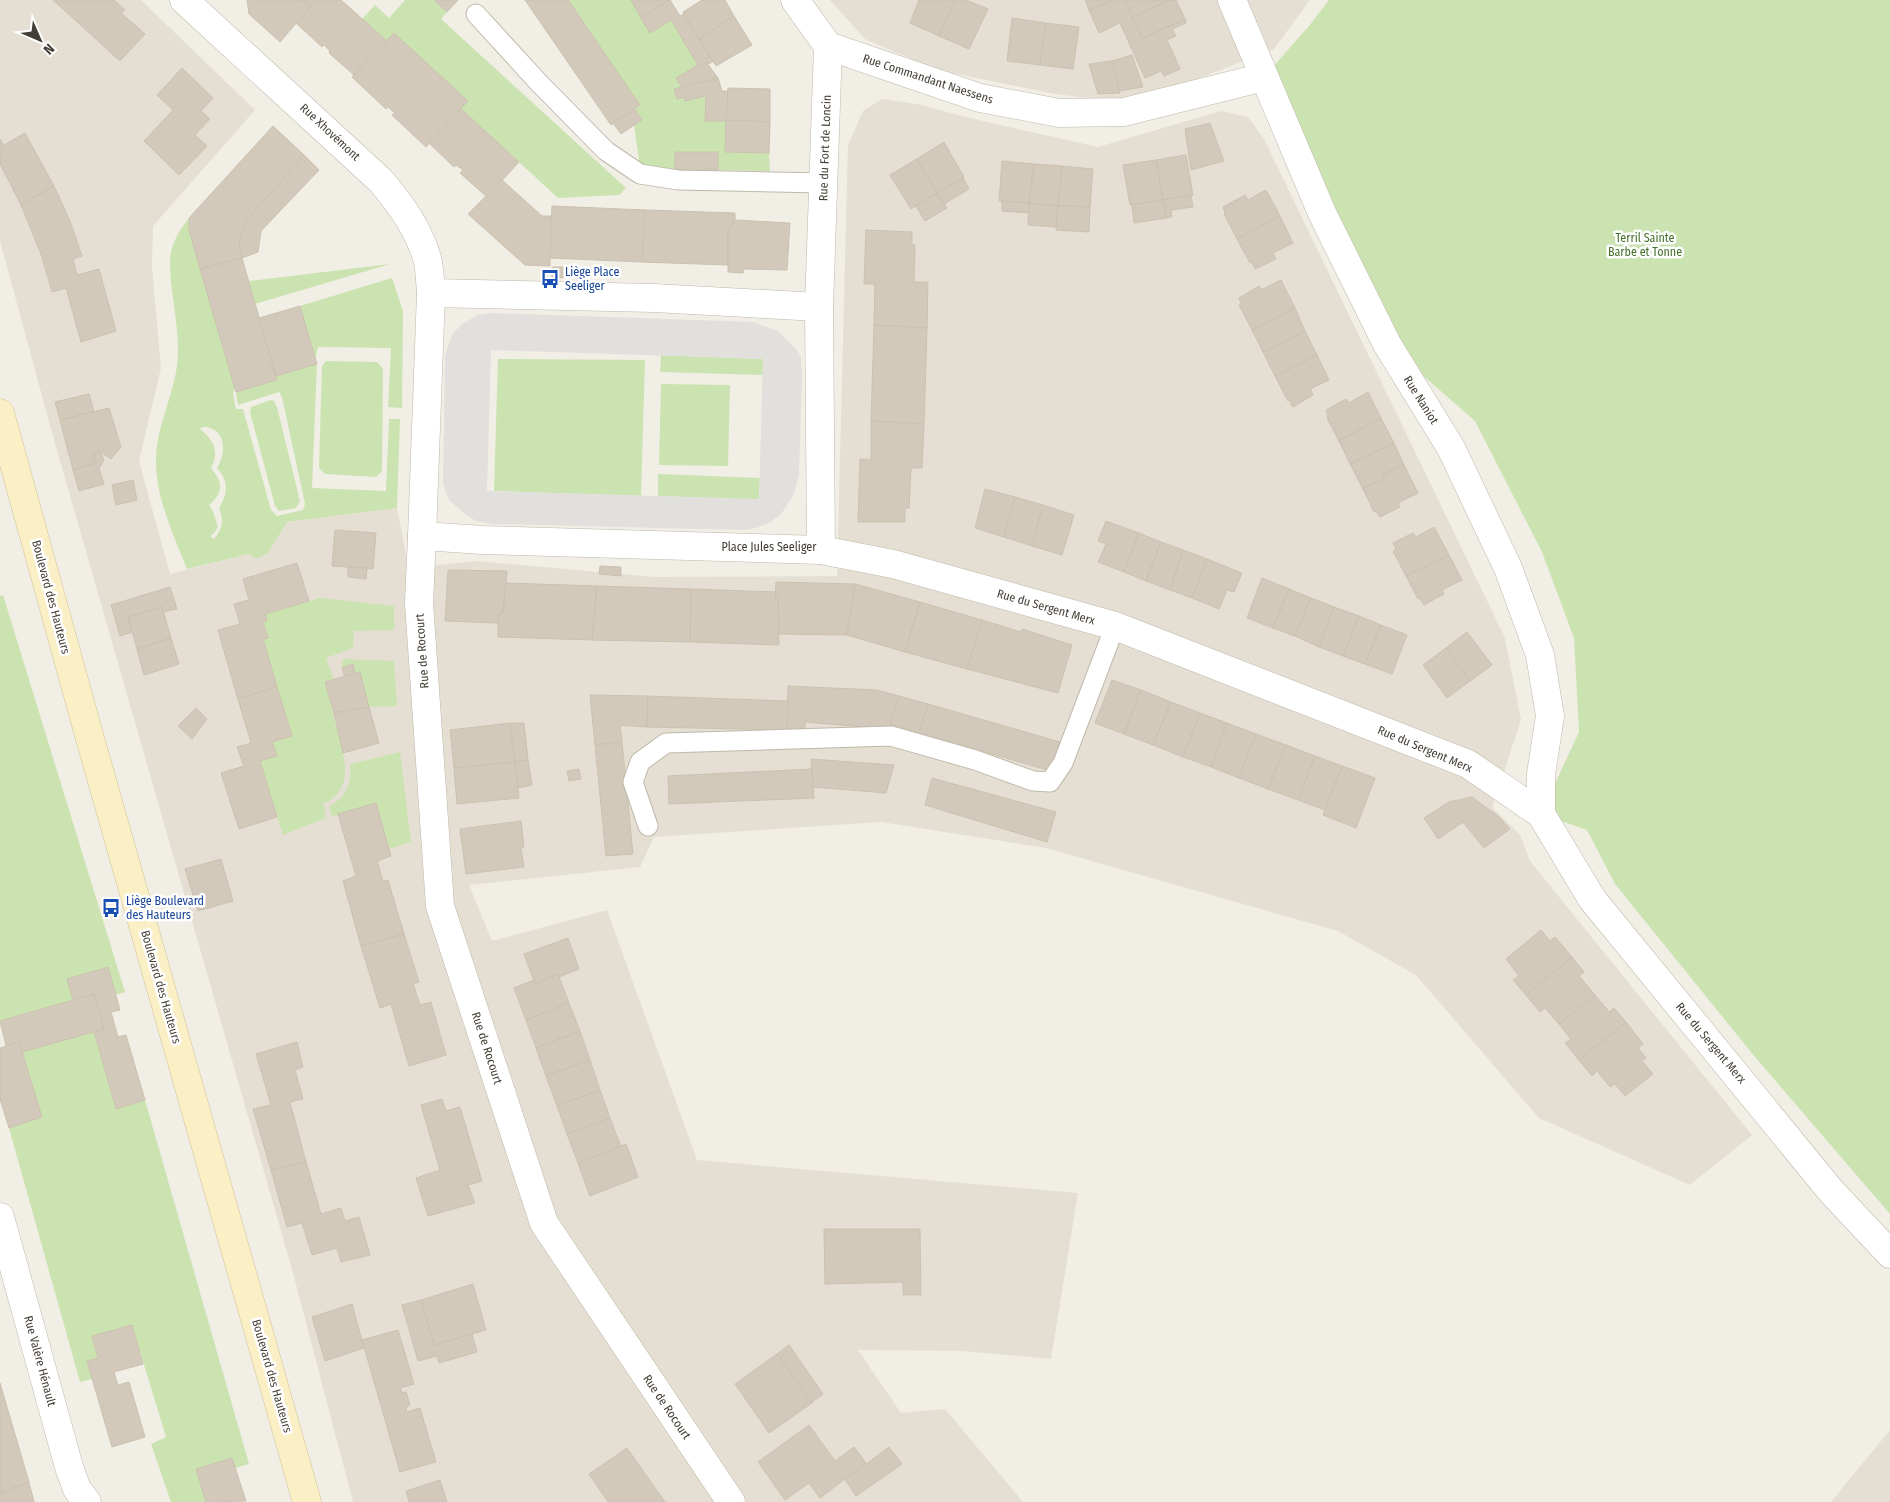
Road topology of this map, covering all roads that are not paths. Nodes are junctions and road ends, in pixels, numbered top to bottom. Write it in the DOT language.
graph roads {
  1 [pos="795,0"];
  2 [pos="1232,0"];
  3 [pos="198,5"];
  4 [pos="476,14"];
  5 [pos="828,46"];
  6 [pos="1264,77"];
  7 [pos="823,183"];
  8 [pos="431,293"];
  9 [pos="819,307"];
  10 [pos="0,413"];
  11 [pos="422,536"];
  12 [pos="821,550"];
  13 [pos="1115,626"];
  14 [pos="1541,814"];
  15 [pos="648,826"];
  16 [pos="0,1217"];
  17 [pos="1890,1254"];
  18 [pos="87,1502"];
  19 [pos="307,1502"];
  20 [pos="731,1502"];
  1 -- 5 [label="street"];
  2 -- 6 [label="street, Rue Naniot"];
  3 -- 8 [label="street, Rue Xhovémont"];
  4 -- 7 [label="lane"];
  5 -- 6 [label="street, Rue Commandant Naessens"];
  5 -- 7 [label="street, Rue du Fort de Loncin"];
  6 -- 14 [label="street, Rue Naniot"];
  7 -- 9 [label="street, Rue du Fort de Loncin"];
  8 -- 9 [label="street"];
  8 -- 11 [label="street"];
  9 -- 12 [label="street, Place Jules Seeliger"];
  10 -- 19 [label="street, Boulevard des Hauteurs"];
  11 -- 12 [label="street, Place Jules Seeliger"];
  11 -- 20 [label="street, Rue de Rocourt"];
  12 -- 13 [label="street, Rue du Sergent Merx"];
  13 -- 14 [label="street, Rue du Sergent Merx"];
  13 -- 15 [label="lane"];
  14 -- 17 [label="street, Rue du Sergent Merx"];
  16 -- 18 [label="street, Rue Valère Hénault"];
}
